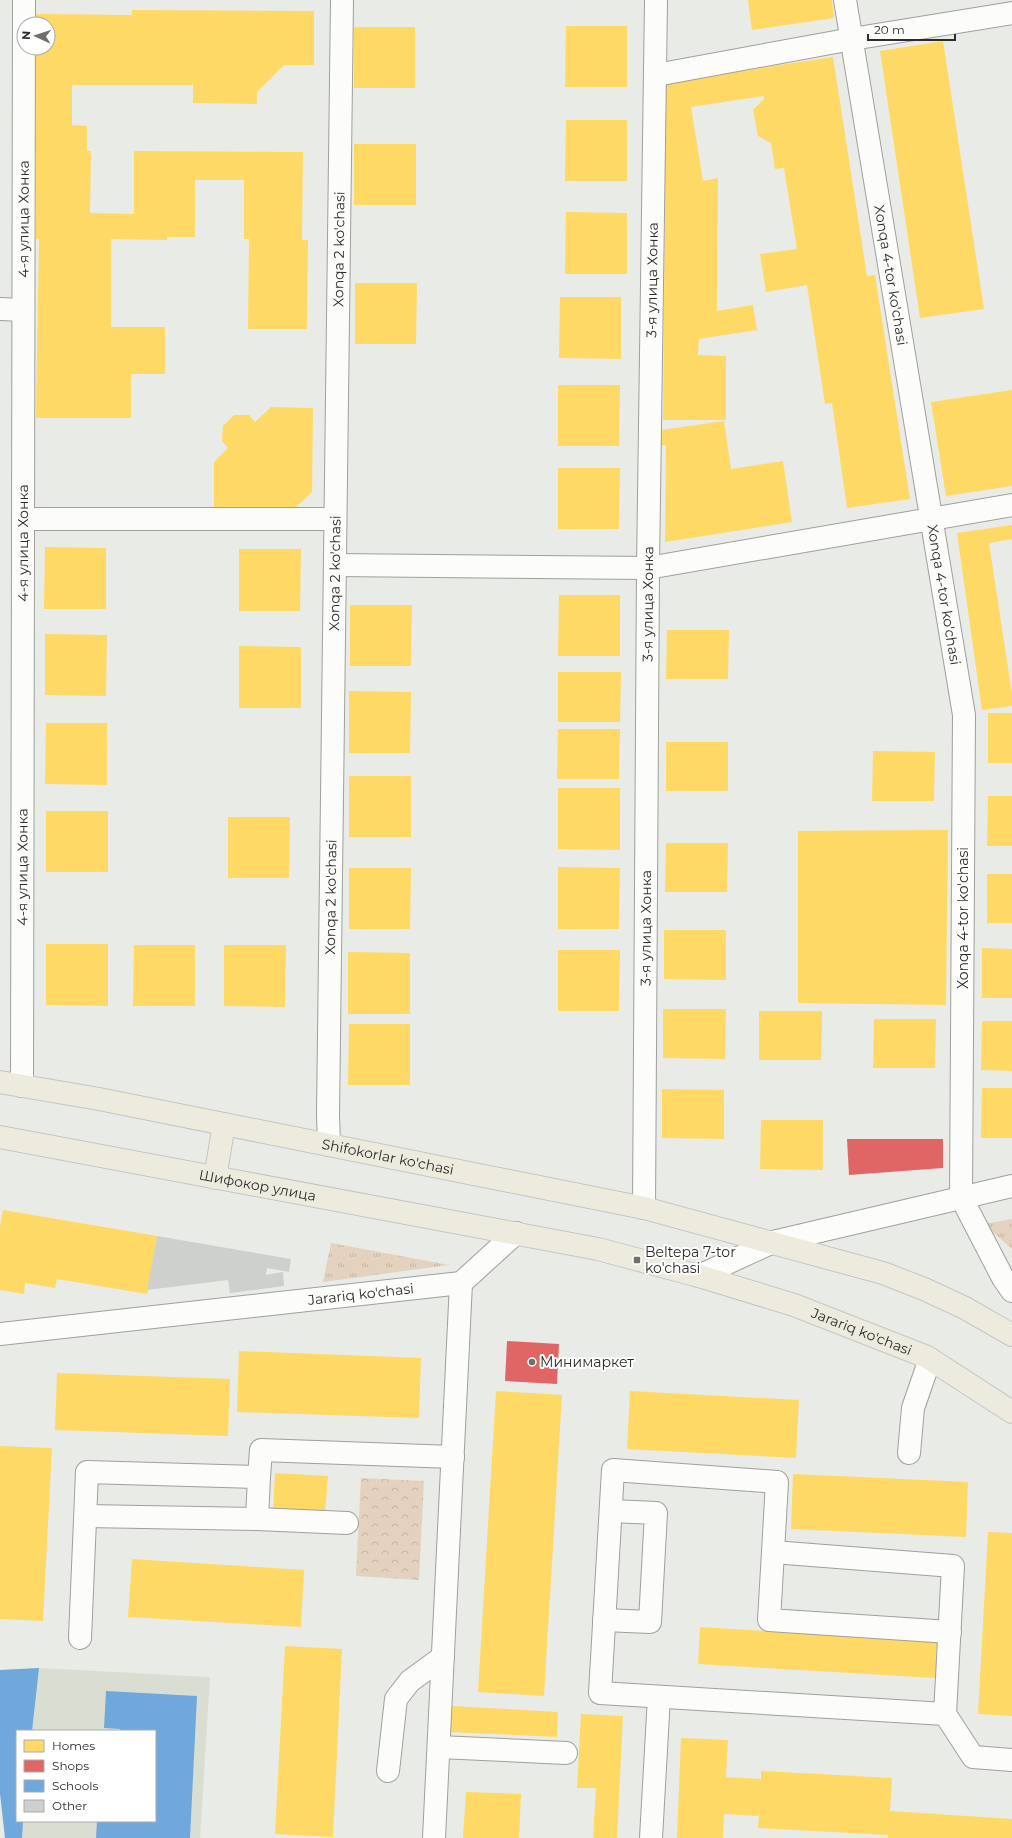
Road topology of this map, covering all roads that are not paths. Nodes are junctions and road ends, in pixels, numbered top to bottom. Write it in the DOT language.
graph roads {
  1 [pos="24,0"];
  2 [pos="342,0"];
  3 [pos="656,0"];
  4 [pos="845,0"];
  5 [pos="1012,13"];
  6 [pos="852,39"];
  7 [pos="656,75"];
  8 [pos="0,309"];
  9 [pos="23,310"];
  10 [pos="1012,505"];
  11 [pos="23,519"];
  12 [pos="932,519"];
  13 [pos="335,520"];
  14 [pos="335,566"];
  15 [pos="648,568"];
  16 [pos="0,1082"];
  17 [pos="22,1086"];
  18 [pos="224,1124"];
  19 [pos="0,1137"];
  20 [pos="329,1145"];
  21 [pos="215,1178"];
  22 [pos="1012,1186"];
  23 [pos="961,1197"];
  24 [pos="644,1208"];
  25 [pos="516,1233"];
  26 [pos="773,1242"];
  27 [pos="699,1276"];
  28 [pos="461,1283"];
  29 [pos="1012,1291"];
  30 [pos="0,1334"];
  31 [pos="1012,1335"];
  32 [pos="930,1359"];
  33 [pos="1012,1412"];
  34 [pos="909,1453"];
  35 [pos="453,1457"];
  36 [pos="259,1477"];
  37 [pos="611,1511"];
  38 [pos="86,1516"];
  39 [pos="257,1519"];
  40 [pos="347,1523"];
  41 [pos="773,1552"];
  42 [pos="604,1620"];
  43 [pos="950,1632"];
  44 [pos="80,1638"];
  45 [pos="443,1657"];
  46 [pos="659,1697"];
  47 [pos="945,1714"];
  48 [pos="439,1747"];
  49 [pos="566,1753"];
  50 [pos="1012,1760"];
  51 [pos="388,1771"];
  52 [pos="433,1837"];
  53 [pos="651,1838"];
  1 -- 9 [label="street, 4-я улица Хонка"];
  2 -- 13 [label="street, Xonqa 2 ko'chasi"];
  3 -- 7 [label="street, 3-я улица Хонка"];
  4 -- 6 [label="street, Xonqa 4-tor ko'chasi"];
  5 -- 6 [label="street"];
  6 -- 7 [label="street"];
  6 -- 12 [label="street, Xonqa 4-tor ko'chasi"];
  7 -- 15 [label="street, 3-я улица Хонка"];
  8 -- 9 [label="street"];
  9 -- 11 [label="street, 4-я улица Хонка"];
  10 -- 12 [label="street"];
  11 -- 13 [label="street"];
  11 -- 17 [label="street, 4-я улица Хонка"];
  12 -- 15 [label="street"];
  12 -- 23 [label="street, Xonqa 4-tor ko'chasi"];
  13 -- 14 [label="street, Xonqa 2 ko'chasi"];
  14 -- 15 [label="street"];
  14 -- 20 [label="street, Xonqa 2 ko'chasi"];
  15 -- 24 [label="street, 3-я улица Хонка"];
  16 -- 17 [label="main road, Shifokorlar ko'chasi"];
  17 -- 18 [label="main road, Shifokorlar ko'chasi"];
  18 -- 20 [label="main road, Shifokorlar ko'chasi"];
  18 -- 21 [label="main road"];
  19 -- 21 [label="main road, Шифокор улица"];
  20 -- 24 [label="main road, Shifokorlar ko'chasi"];
  21 -- 25 [label="main road, Шифокор улица"];
  22 -- 23 [label="street"];
  23 -- 26 [label="street"];
  23 -- 29 [label="street"];
  24 -- 26 [label="main road, Shifokorlar ko'chasi"];
  25 -- 27 [label="main road, Jarariq ko'chasi"];
  25 -- 28 [label="street"];
  26 -- 27 [label="street"];
  26 -- 31 [label="main road"];
  27 -- 32 [label="main road, Jarariq ko'chasi"];
  28 -- 30 [label="street, Jarariq ko'chasi"];
  28 -- 35 [label="street"];
  32 -- 33 [label="main road, Jarariq ko'chasi"];
  32 -- 34 [label="street"];
  35 -- 36 [label="street"];
  35 -- 45 [label="street"];
  36 -- 38 [label="street"];
  36 -- 39 [label="street"];
  37 -- 41 [label="street"];
  37 -- 42 [label="street"];
  37 -- 42 [label="street"];
  38 -- 39 [label="street"];
  38 -- 44 [label="street"];
  39 -- 40 [label="street"];
  41 -- 43 [label="street"];
  41 -- 43 [label="street"];
  42 -- 46 [label="street"];
  43 -- 47 [label="street"];
  45 -- 48 [label="street"];
  45 -- 51 [label="street"];
  46 -- 47 [label="street"];
  46 -- 53 [label="street"];
  47 -- 50 [label="street"];
  48 -- 49 [label="street"];
  48 -- 52 [label="street"];
}
